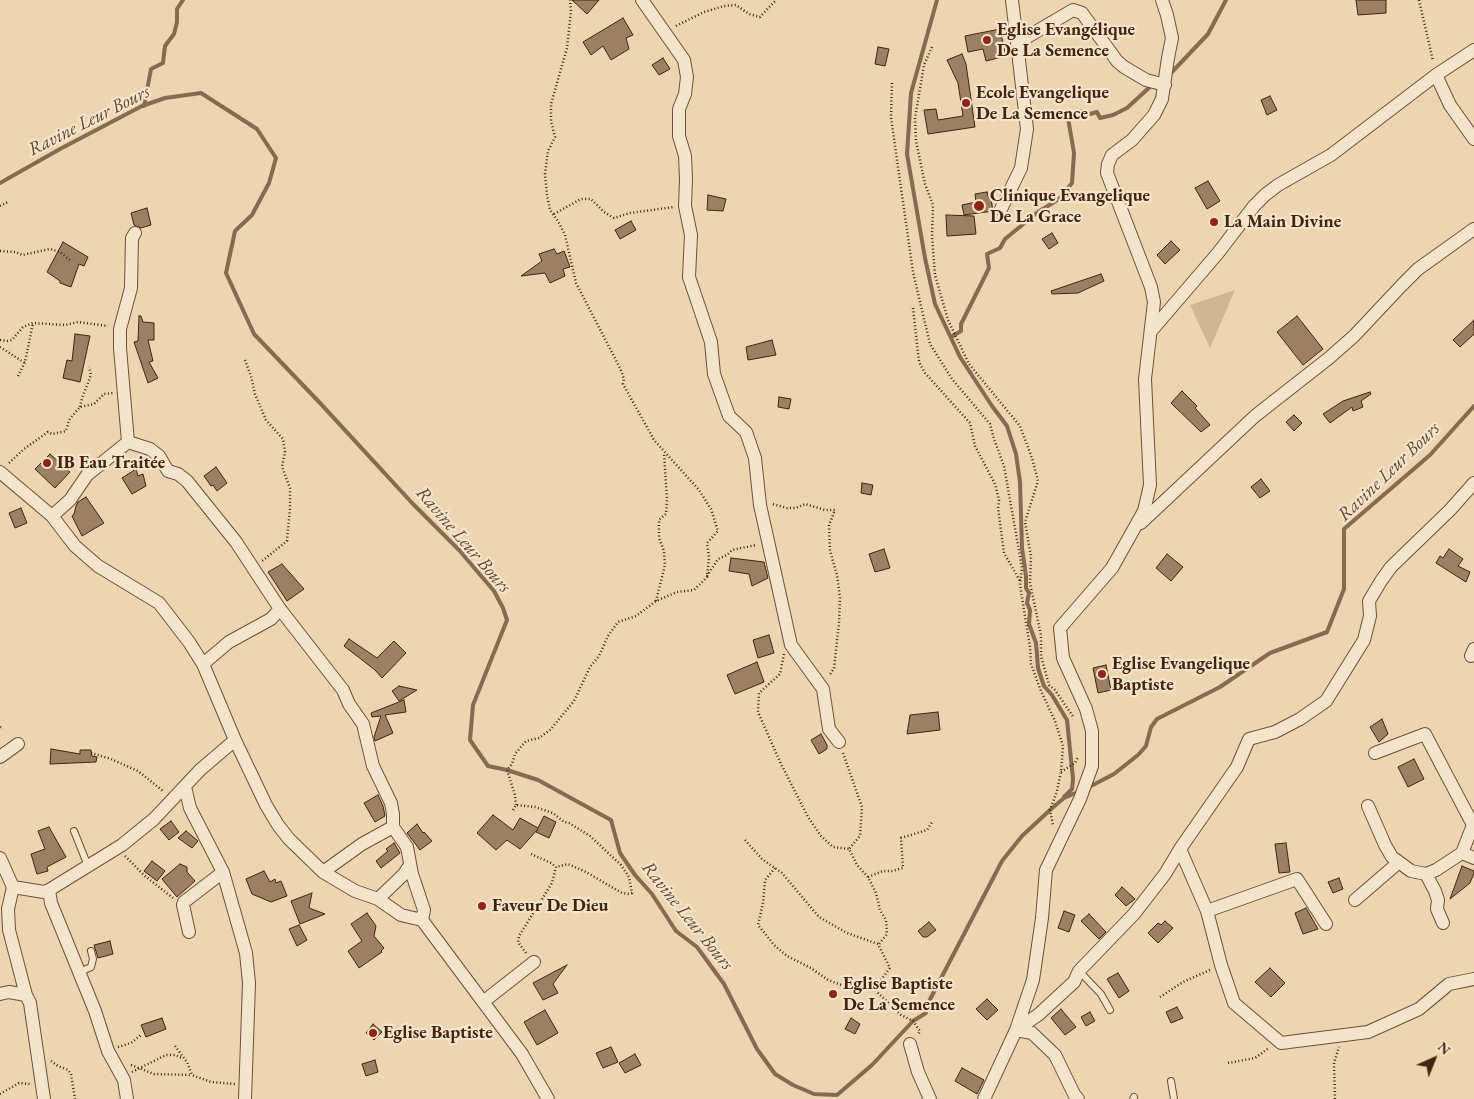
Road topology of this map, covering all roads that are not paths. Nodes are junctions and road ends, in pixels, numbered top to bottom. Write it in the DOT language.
graph roads {
  1 [pos="642,0"];
  2 [pos="1012,0"];
  3 [pos="1162,0"];
  4 [pos="1017,43"];
  5 [pos="1474,50"];
  6 [pos="1436,75"];
  7 [pos="1156,83"];
  8 [pos="1474,139"];
  9 [pos="1001,209"];
  10 [pos="1474,229"];
  11 [pos="135,233"];
  12 [pos="1152,330"];
  13 [pos="128,442"];
  14 [pos="3,469"];
  15 [pos="1474,483"];
  16 [pos="52,516"];
  17 [pos="1133,530"];
  18 [pos="280,609"];
  19 [pos="202,664"];
  20 [pos="235,740"];
  21 [pos="839,742"];
  22 [pos="18,744"];
  23 [pos="1376,753"];
  24 [pos="0,757"];
  25 [pos="185,787"];
  26 [pos="1368,806"];
  27 [pos="393,828"];
  28 [pos="74,831"];
  29 [pos="1180,849"];
  30 [pos="1462,853"];
  31 [pos="0,858"];
  32 [pos="1474,858"];
  33 [pos="1398,863"];
  34 [pos="410,865"];
  35 [pos="88,866"];
  36 [pos="223,872"];
  37 [pos="323,872"];
  38 [pos="1426,874"];
  39 [pos="49,890"];
  40 [pos="8,893"];
  41 [pos="378,899"];
  42 [pos="1355,900"];
  43 [pos="1207,911"];
  44 [pos="422,920"];
  45 [pos="1443,923"];
  46 [pos="1326,924"];
  47 [pos="189,932"];
  48 [pos="91,951"];
  49 [pos="534,962"];
  50 [pos="1079,971"];
  51 [pos="80,972"];
  52 [pos="1474,979"];
  53 [pos="0,994"];
  54 [pos="26,995"];
  55 [pos="483,1002"];
  56 [pos="1110,1010"];
  57 [pos="1016,1030"];
  58 [pos="910,1044"];
  59 [pos="1171,1081"];
  60 [pos="43,1095"];
  61 [pos="1073,1097"];
  62 [pos="127,1099"];
  63 [pos="245,1099"];
  64 [pos="548,1099"];
  65 [pos="930,1099"];
  66 [pos="984,1099"];
  67 [pos="1174,1099"];
  1 -- 21 [label="street"];
  2 -- 4 [label="street"];
  3 -- 7 [label="street"];
  4 -- 7 [label="street"];
  4 -- 9 [label="street"];
  5 -- 6 [label="street"];
  6 -- 8 [label="street"];
  6 -- 12 [label="street"];
  7 -- 12 [label="street"];
  10 -- 17 [label="street"];
  11 -- 13 [label="street"];
  12 -- 17 [label="street"];
  13 -- 16 [label="street"];
  13 -- 18 [label="street"];
  14 -- 16 [label="street"];
  15 -- 29 [label="street"];
  16 -- 19 [label="street"];
  17 -- 57 [label="street"];
  18 -- 19 [label="street"];
  18 -- 27 [label="street"];
  19 -- 20 [label="street"];
  20 -- 25 [label="street"];
  20 -- 37 [label="street"];
  22 -- 24 [label="street"];
  23 -- 30 [label="street"];
  25 -- 35 [label="street"];
  25 -- 36 [label="street"];
  26 -- 33 [label="street"];
  27 -- 34 [label="street"];
  27 -- 37 [label="street"];
  28 -- 35 [label="lane"];
  29 -- 43 [label="street"];
  29 -- 50 [label="street"];
  30 -- 32 [label="street"];
  30 -- 38 [label="street"];
  31 -- 40 [label="street"];
  33 -- 38 [label="street"];
  33 -- 42 [label="street"];
  34 -- 41 [label="street"];
  34 -- 44 [label="street"];
  35 -- 39 [label="street"];
  36 -- 47 [label="street"];
  36 -- 63 [label="street"];
  37 -- 41 [label="street"];
  38 -- 45 [label="street"];
  39 -- 40 [label="street"];
  39 -- 51 [label="street"];
  40 -- 54 [label="street"];
  41 -- 44 [label="street"];
  43 -- 46 [label="street"];
  43 -- 52 [label="street"];
  44 -- 55 [label="street"];
  48 -- 51 [label="lane"];
  49 -- 55 [label="street"];
  50 -- 56 [label="lane"];
  50 -- 57 [label="street"];
  51 -- 62 [label="street"];
  53 -- 54 [label="street"];
  54 -- 60 [label="street"];
  55 -- 64 [label="street"];
  57 -- 61 [label="street"];
  57 -- 66 [label="street"];
  58 -- 65 [label="street"];
  59 -- 67 [label="lane"];
}
